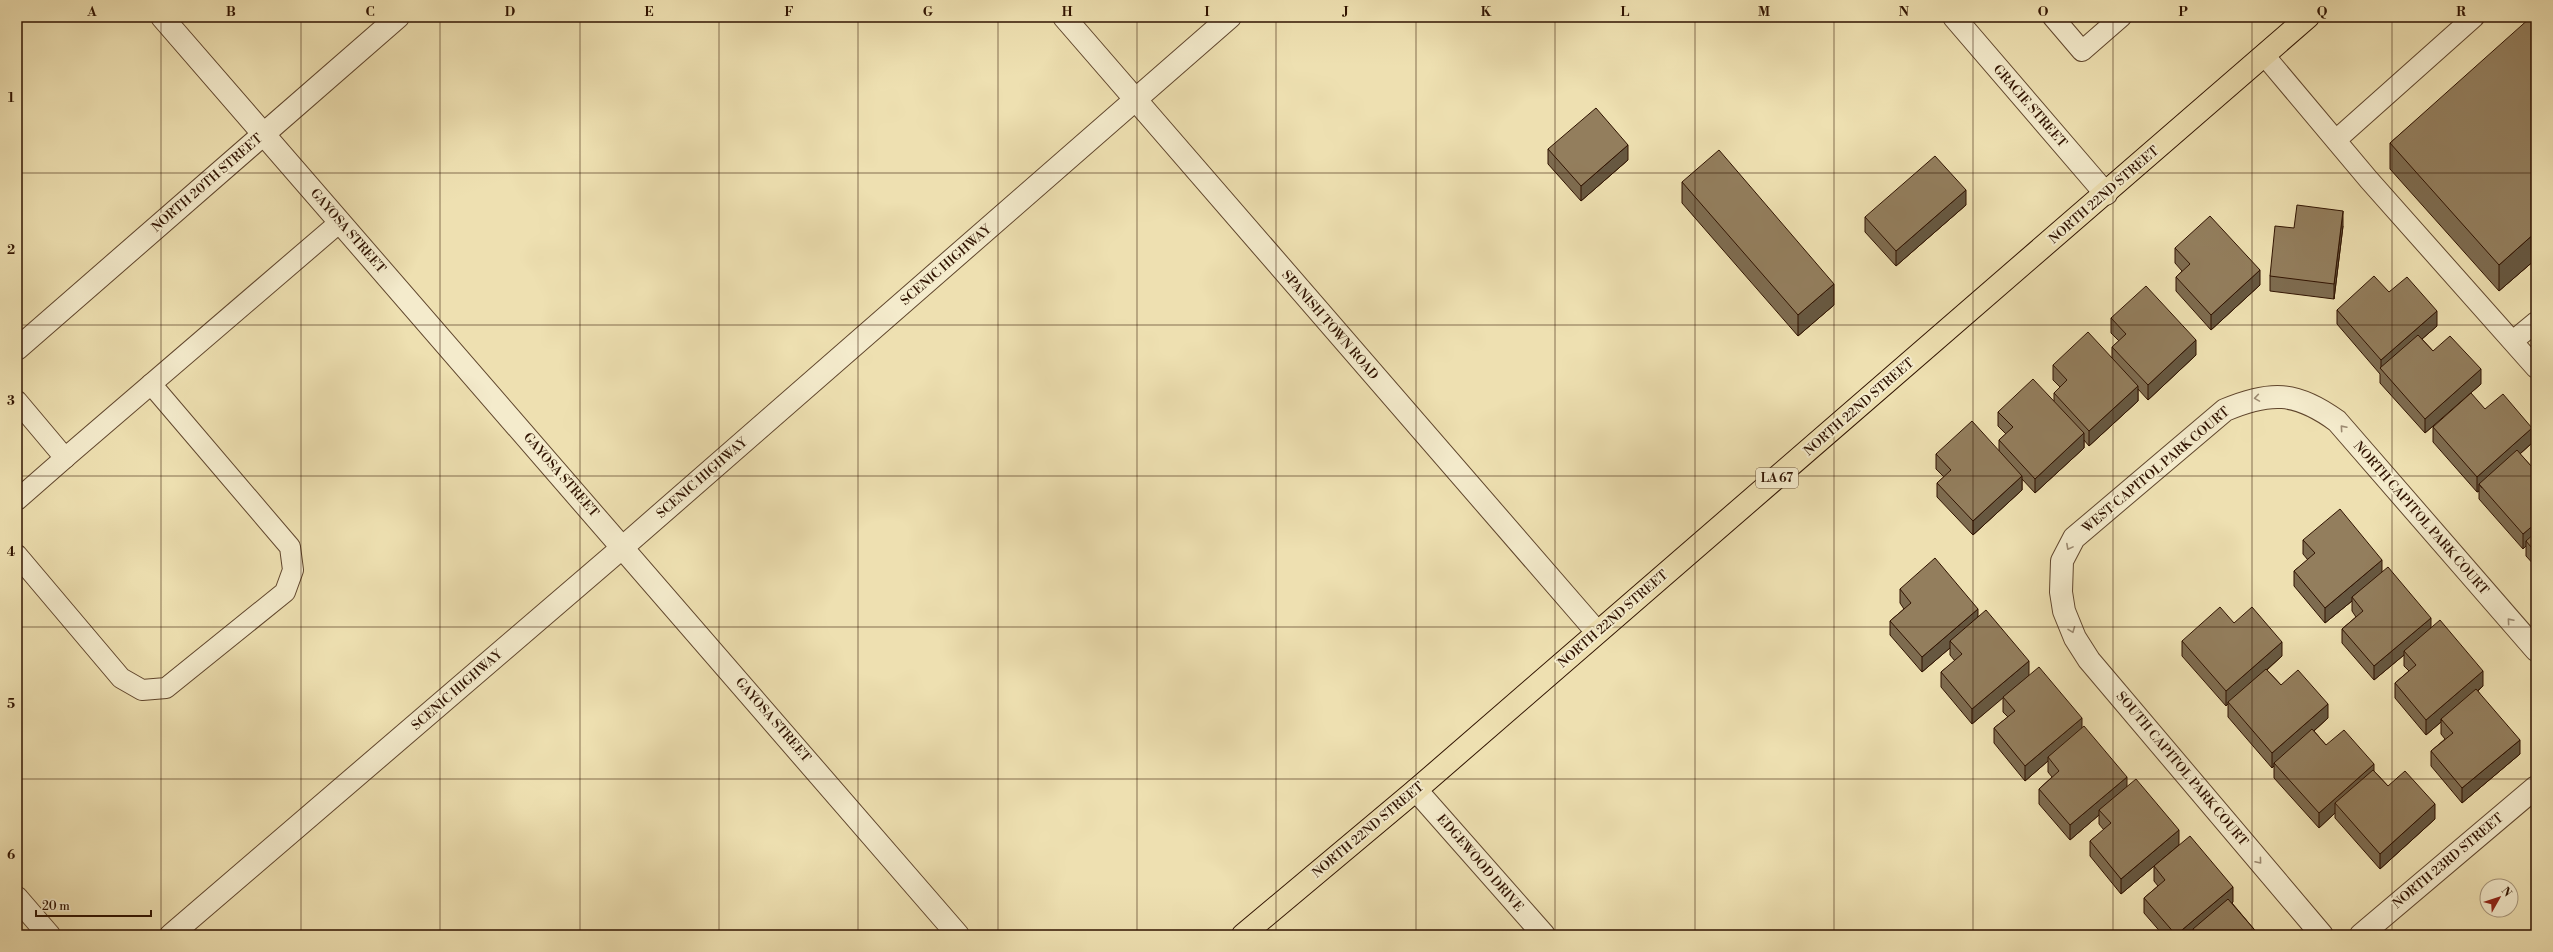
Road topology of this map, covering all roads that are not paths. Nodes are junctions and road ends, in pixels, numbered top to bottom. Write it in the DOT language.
graph roads {
  1 [pos="162,17"];
  2 [pos="398,17"];
  3 [pos="1064,17"];
  4 [pos="1230,17"];
  5 [pos="1954,17"];
  6 [pos="2053,17"];
  7 [pos="2121,17"];
  8 [pos="2308,17"];
  9 [pos="2474,17"];
  10 [pos="2264,55"];
  11 [pos="1134,100"];
  12 [pos="264,134"];
  13 [pos="2336,140"];
  14 [pos="2106,194"];
  15 [pos="340,222"];
  16 [pos="2536,322"];
  17 [pos="2513,341"];
  18 [pos="17,350"];
  19 [pos="2536,368"];
  20 [pos="151,384"];
  21 [pos="2296,398"];
  22 [pos="17,401"];
  23 [pos="64,458"];
  24 [pos="17,500"];
  25 [pos="623,547"];
  26 [pos="17,555"];
  27 [pos="2061,592"];
  28 [pos="1597,632"];
  29 [pos="2536,650"];
  30 [pos="2536,786"];
  31 [pos="1416,790"];
  32 [pos="17,898"];
  33 [pos="49,935"];
  34 [pos="170,935"];
  35 [pos="958,935"];
  36 [pos="1243,935"];
  37 [pos="1544,935"];
  38 [pos="2322,935"];
  39 [pos="2361,935"];
  1 -- 12 [label="street, GAYOSA STREET"];
  2 -- 12 [label="street, NORTH 20TH STREET"];
  3 -- 11 [label="street, SPANISH TOWN ROAD"];
  4 -- 11 [label="street, SCENIC HIGHWAY"];
  5 -- 14 [label="street, GRACIE STREET"];
  6 -- 7 [label="lane"];
  8 -- 10 [label="main road, NORTH 22ND STREET / LA 67"];
  9 -- 13 [label="lane"];
  10 -- 13 [label="lane"];
  10 -- 14 [label="main road, NORTH 22ND STREET / LA 67"];
  11 -- 25 [label="street, SCENIC HIGHWAY"];
  11 -- 28 [label="street, SPANISH TOWN ROAD"];
  12 -- 15 [label="street, GAYOSA STREET"];
  12 -- 18 [label="street, NORTH 20TH STREET"];
  13 -- 17 [label="lane"];
  14 -- 28 [label="main road, NORTH 22ND STREET / LA 67"];
  15 -- 20 [label="lane"];
  15 -- 25 [label="street, GAYOSA STREET"];
  16 -- 17 [label="lane"];
  17 -- 19 [label="lane"];
  20 -- 23 [label="lane"];
  20 -- 26 [label="lane"];
  21 -- 27 [label="street, WEST CAPITOL PARK COURT, one-way"];
  29 -- 21 [label="street, NORTH CAPITOL PARK COURT, one-way"];
  22 -- 23 [label="lane"];
  23 -- 24 [label="lane"];
  25 -- 34 [label="street, SCENIC HIGHWAY"];
  25 -- 35 [label="street, GAYOSA STREET"];
  27 -- 38 [label="street, SOUTH CAPITOL PARK COURT, one-way"];
  28 -- 31 [label="main road, NORTH 22ND STREET / LA 67"];
  30 -- 39 [label="street, NORTH 23RD STREET"];
  31 -- 36 [label="main road, NORTH 22ND STREET / LA 67"];
  31 -- 37 [label="street, EDGEWOOD DRIVE"];
  32 -- 33 [label="street"];
}
